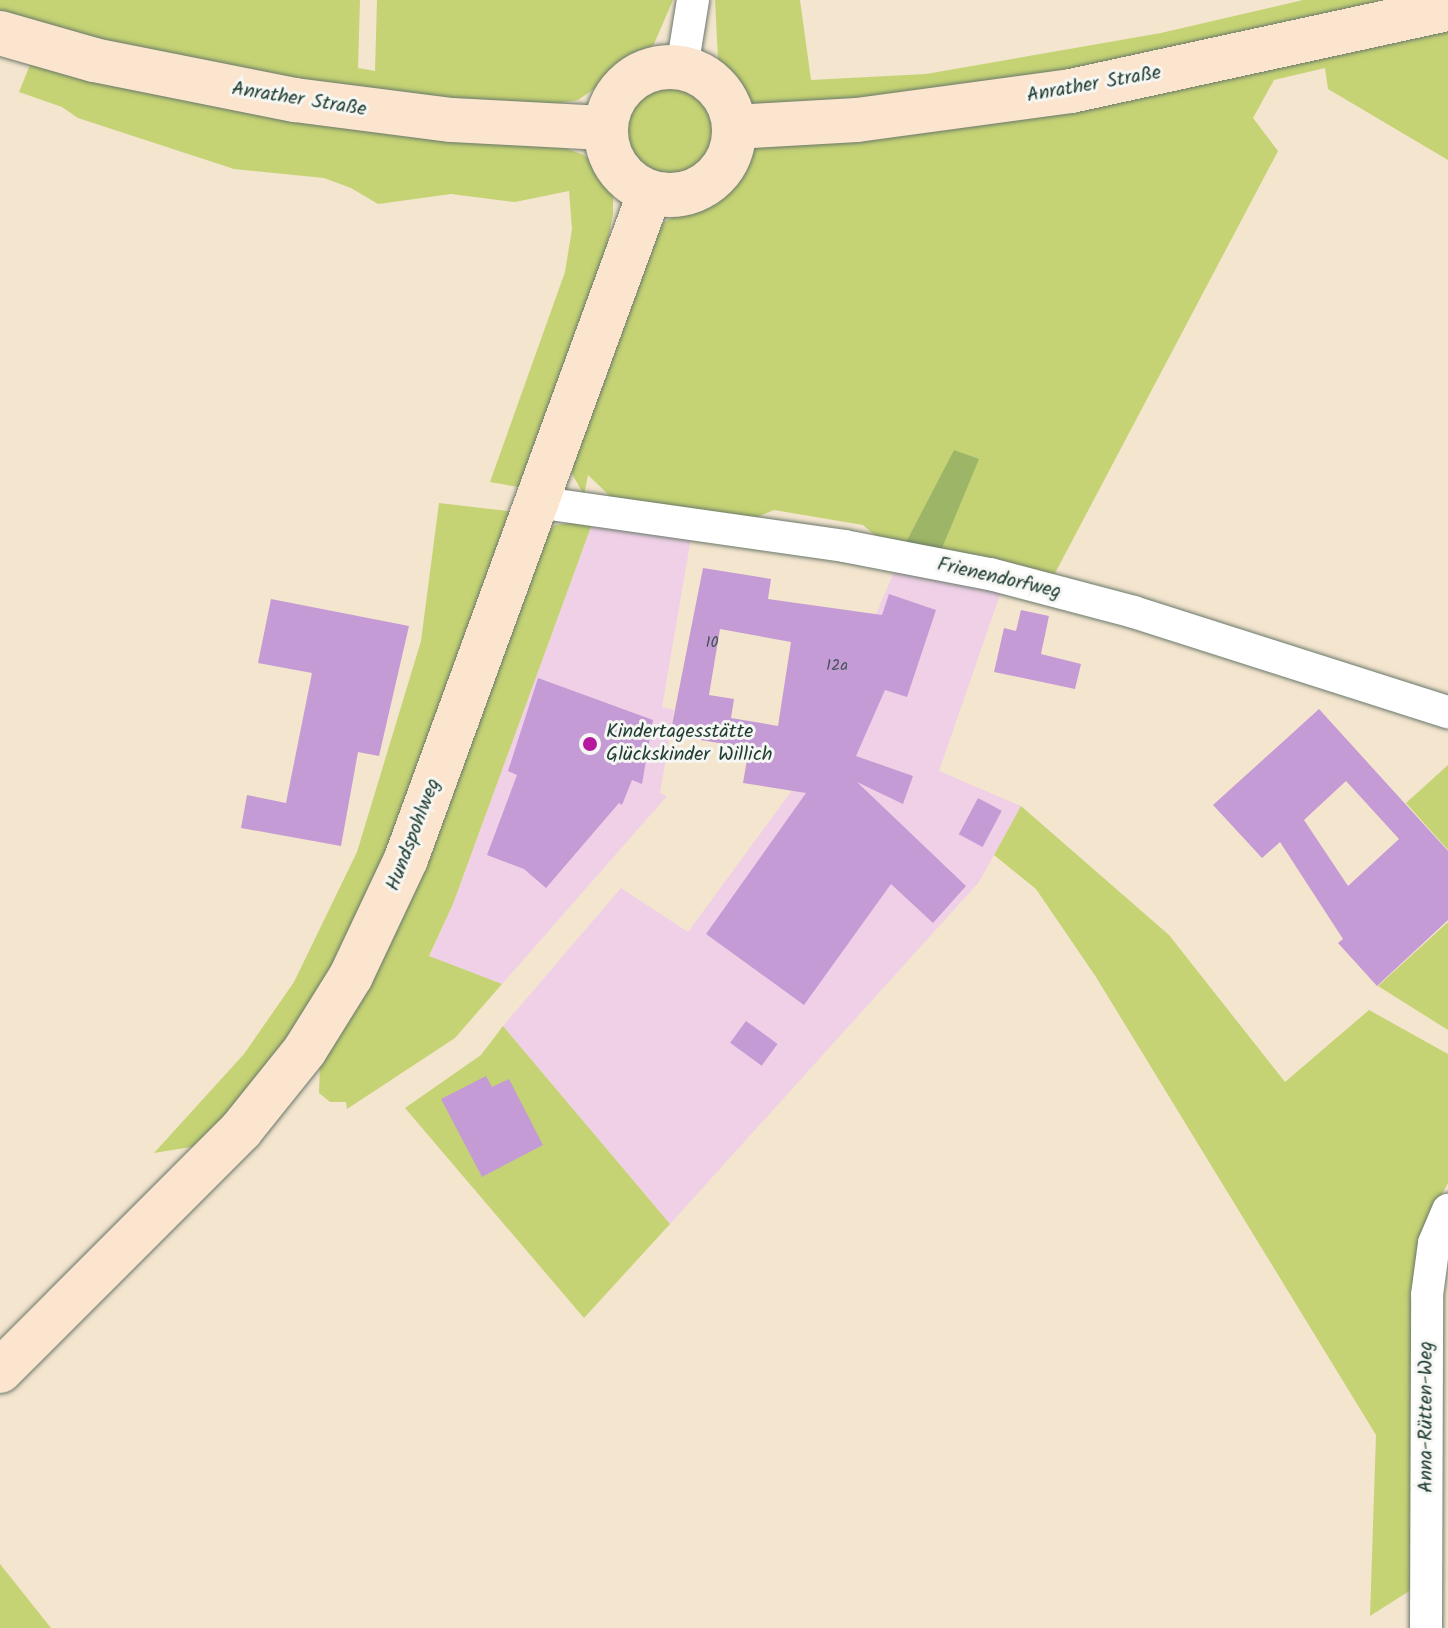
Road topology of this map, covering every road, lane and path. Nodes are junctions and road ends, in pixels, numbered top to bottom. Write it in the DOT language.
graph roads {
  1 [pos="693,0"];
  2 [pos="1448,9"];
  3 [pos="0,33"];
  4 [pos="682,68"];
  5 [pos="734,127"];
  6 [pos="604,128"];
  7 [pos="650,192"];
  8 [pos="536,502"];
  9 [pos="1448,712"];
  10 [pos="1448,1210"];
  11 [pos="0,1371"];
  12 [pos="1426,1628"];
  1 -- 4 [label="street"];
  2 -- 5 [label="street, Anrather Straße"];
  3 -- 6 [label="street, Anrather Straße"];
  4 -- 5 [label="street"];
  4 -- 6 [label="street"];
  5 -- 7 [label="street"];
  6 -- 7 [label="street"];
  7 -- 8 [label="street, Hundspohlweg"];
  8 -- 9 [label="street, Frienendorfweg"];
  8 -- 11 [label="street, Hundspohlweg"];
  10 -- 12 [label="street, Anna-Rütten-Weg"];
}
